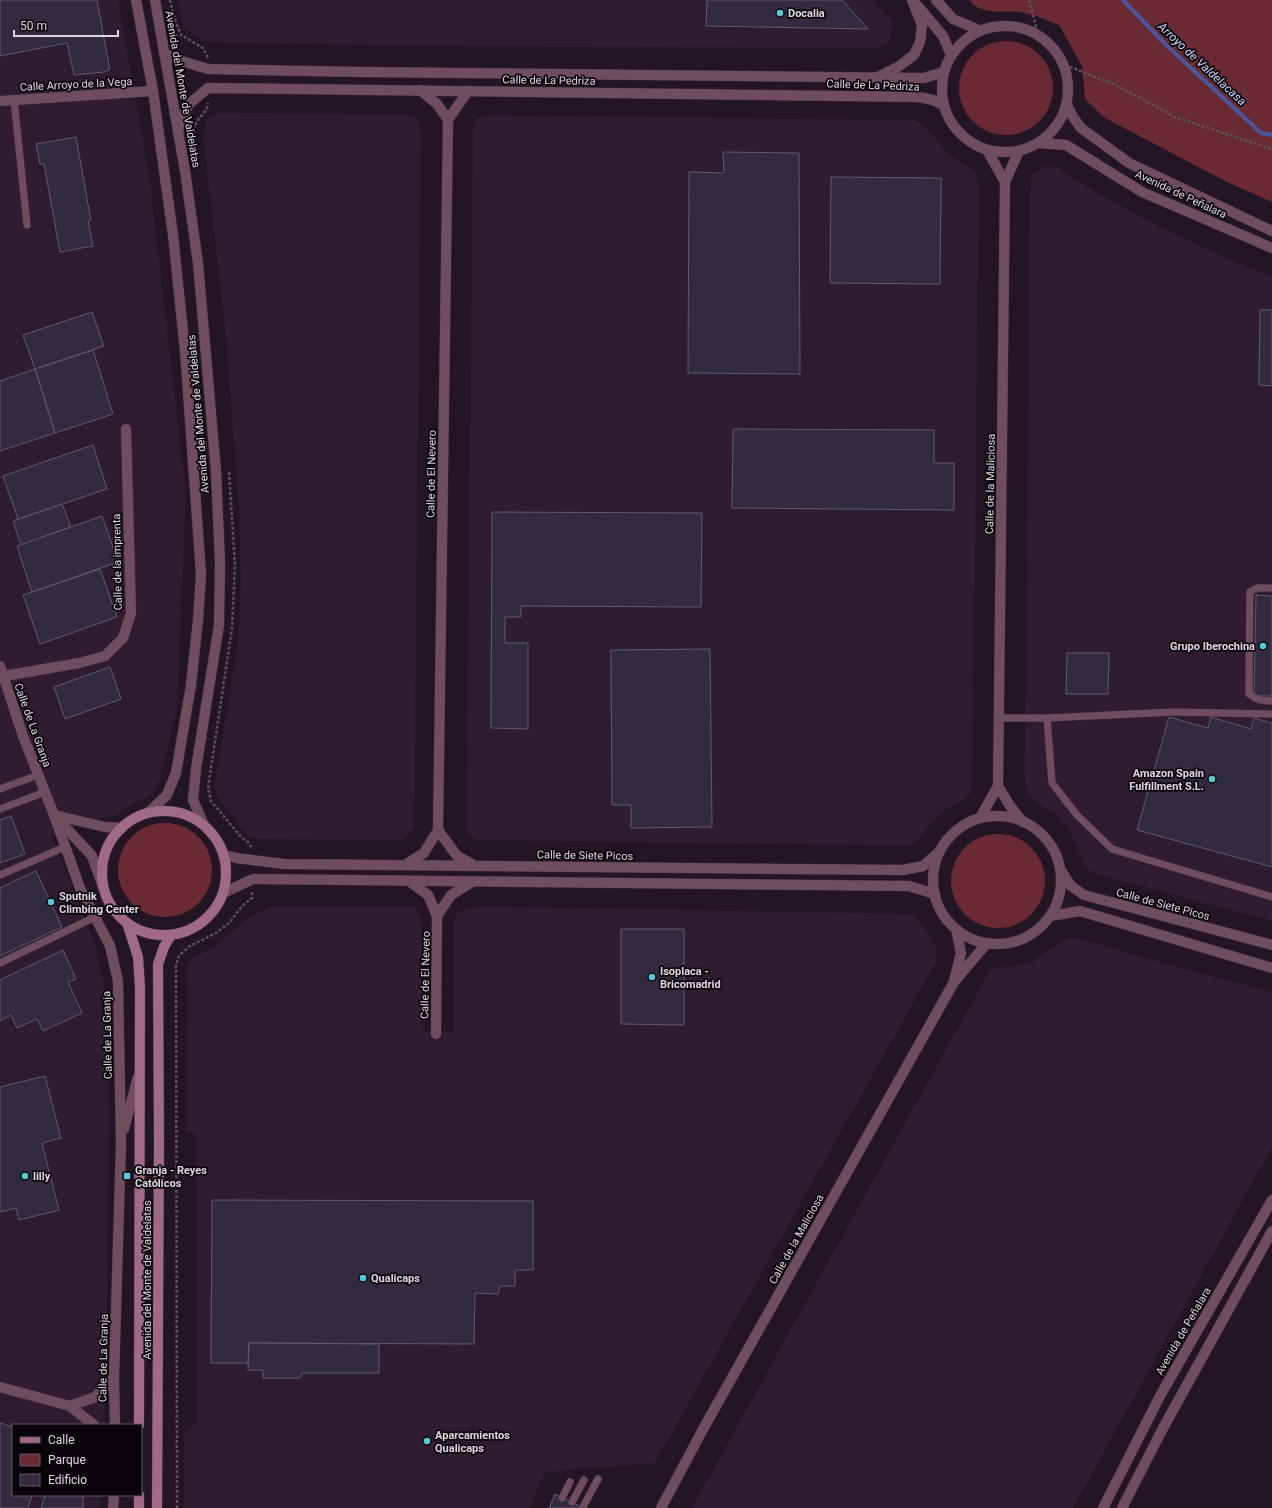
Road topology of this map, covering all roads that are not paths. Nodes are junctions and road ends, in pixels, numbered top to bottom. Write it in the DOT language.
graph roads {
  1 [pos="136,0"];
  2 [pos="155,0"];
  3 [pos="912,0"];
  4 [pos="936,0"];
  5 [pos="979,30"];
  6 [pos="164,52"];
  7 [pos="951,55"];
  8 [pos="943,72"];
  9 [pos="878,77"];
  10 [pos="420,90"];
  11 [pos="468,90"];
  12 [pos="153,91"];
  13 [pos="14,100"];
  14 [pos="0,101"];
  15 [pos="943,104"];
  16 [pos="1067,105"];
  17 [pos="448,120"];
  18 [pos="178,131"];
  19 [pos="1039,143"];
  20 [pos="988,150"];
  21 [pos="1019,151"];
  22 [pos="1005,182"];
  23 [pos="26,225"];
  24 [pos="1272,231"];
  25 [pos="1272,248"];
  26 [pos="126,429"];
  27 [pos="1272,588"];
  28 [pos="0,666"];
  29 [pos="4,676"];
  30 [pos="1272,701"];
  31 [pos="1272,714"];
  32 [pos="999,718"];
  33 [pos="1047,718"];
  34 [pos="38,775"];
  35 [pos="998,786"];
  36 [pos="0,789"];
  37 [pos="45,792"];
  38 [pos="0,809"];
  39 [pos="150,812"];
  40 [pos="54,815"];
  41 [pos="980,818"];
  42 [pos="1023,822"];
  43 [pos="204,825"];
  44 [pos="122,828"];
  45 [pos="438,830"];
  46 [pos="65,847"];
  47 [pos="940,851"];
  48 [pos="224,855"];
  49 [pos="405,865"];
  50 [pos="474,865"];
  51 [pos="1060,868"];
  52 [pos="0,876"];
  53 [pos="409,881"];
  54 [pos="473,881"];
  55 [pos="103,887"];
  56 [pos="223,894"];
  57 [pos="935,894"];
  58 [pos="1272,897"];
  59 [pos="437,916"];
  60 [pos="1050,916"];
  61 [pos="95,917"];
  62 [pos="127,923"];
  63 [pos="956,929"];
  64 [pos="171,935"];
  65 [pos="987,943"];
  66 [pos="1272,945"];
  67 [pos="0,963"];
  68 [pos="1272,968"];
  69 [pos="954,982"];
  70 [pos="436,1034"];
  71 [pos="139,1071"];
  72 [pos="121,1143"];
  73 [pos="1272,1200"];
  74 [pos="1272,1231"];
  75 [pos="114,1378"];
  76 [pos="0,1387"];
  77 [pos="70,1406"];
  78 [pos="93,1424"];
  79 [pos="114,1424"];
  80 [pos="139,1424"];
  81 [pos="598,1479"];
  82 [pos="584,1480"];
  83 [pos="570,1482"];
  84 [pos="114,1496"];
  85 [pos="139,1496"];
  86 [pos="562,1498"];
  87 [pos="572,1502"];
  88 [pos="113,1508"];
  89 [pos="139,1508"];
  90 [pos="157,1508"];
  91 [pos="583,1508"];
  92 [pos="661,1508"];
  93 [pos="1103,1508"];
  94 [pos="1122,1508"];
  1 -- 12 [label="street, Avenida del Monte de Valdelatas"];
  2 -- 6 [label="street, Avenida del Monte de Valdelatas"];
  3 -- 7 [label="street"];
  3 -- 9 [label="street"];
  4 -- 5 [label="street"];
  5 -- 7 [label="street"];
  5 -- 16 [label="street"];
  6 -- 9 [label="street, Calle de La Pedriza"];
  6 -- 18 [label="street, Avenida del Monte de Valdelatas"];
  7 -- 8 [label="street"];
  8 -- 9 [label="street, Calle de La Pedriza"];
  8 -- 15 [label="street"];
  10 -- 11 [label="street, Calle de La Pedriza"];
  10 -- 17 [label="street"];
  10 -- 18 [label="street, Calle de La Pedriza"];
  11 -- 15 [label="street, Calle de La Pedriza"];
  11 -- 17 [label="street"];
  12 -- 13 [label="street, Calle Arroyo de la Vega"];
  12 -- 39 [label="street, Avenida del Monte de Valdelatas"];
  13 -- 14 [label="street, Calle Arroyo de la Vega"];
  13 -- 23 [label="lane"];
  15 -- 20 [label="street"];
  16 -- 19 [label="street"];
  16 -- 24 [label="street, Avenida de Peñalara"];
  17 -- 45 [label="street, Calle de El Nevero"];
  18 -- 43 [label="street, Avenida del Monte de Valdelatas"];
  19 -- 21 [label="street"];
  19 -- 25 [label="street, Avenida de Peñalara"];
  20 -- 21 [label="street"];
  20 -- 22 [label="street, Calle de la Maliciosa"];
  21 -- 22 [label="street, Calle de la Maliciosa"];
  22 -- 32 [label="street, Calle de la Maliciosa"];
  26 -- 29 [label="street, Calle de la imprenta"];
  27 -- 30 [label="lane"];
  28 -- 29 [label="street, Calle de La Granja"];
  29 -- 34 [label="street, Calle de La Granja"];
  31 -- 33 [label="lane"];
  32 -- 33 [label="lane"];
  32 -- 35 [label="street, Calle de la Maliciosa"];
  33 -- 58 [label="lane"];
  34 -- 36 [label="lane"];
  34 -- 37 [label="street, Calle de La Granja"];
  35 -- 41 [label="street, Calle de la Maliciosa"];
  35 -- 42 [label="street"];
  37 -- 38 [label="lane"];
  37 -- 40 [label="street, Calle de La Granja"];
  39 -- 43 [label="main road"];
  39 -- 44 [label="main road"];
  40 -- 44 [label="street"];
  40 -- 46 [label="street, Calle de La Granja"];
  40 -- 55 [label="street"];
  41 -- 42 [label="street"];
  41 -- 47 [label="street"];
  42 -- 51 [label="street"];
  43 -- 48 [label="main road"];
  44 -- 55 [label="main road"];
  45 -- 49 [label="street"];
  45 -- 50 [label="street"];
  46 -- 52 [label="lane"];
  46 -- 61 [label="street, Calle de La Granja"];
  47 -- 50 [label="street, Calle de Siete Picos"];
  47 -- 57 [label="street"];
  48 -- 49 [label="street, Calle de Siete Picos"];
  48 -- 56 [label="main road"];
  49 -- 50 [label="street, Calle de Siete Picos"];
  51 -- 60 [label="street"];
  51 -- 66 [label="street, Calle de Siete Picos"];
  53 -- 54 [label="street"];
  53 -- 56 [label="street"];
  53 -- 59 [label="street, Calle de El Nevero"];
  54 -- 57 [label="street"];
  54 -- 59 [label="street, Calle de El Nevero"];
  55 -- 62 [label="main road"];
  56 -- 64 [label="main road"];
  57 -- 63 [label="street"];
  59 -- 70 [label="street, Calle de El Nevero"];
  60 -- 65 [label="street"];
  60 -- 68 [label="street"];
  61 -- 67 [label="lane"];
  61 -- 72 [label="street, Calle de La Granja"];
  62 -- 64 [label="main road"];
  62 -- 71 [label="main road, Avenida del Monte de Valdelatas"];
  63 -- 65 [label="street"];
  63 -- 69 [label="street, Calle de la Maliciosa"];
  64 -- 90 [label="main road, Avenida del Monte de Valdelatas"];
  65 -- 69 [label="street, Calle de la Maliciosa"];
  69 -- 92 [label="street, Calle de la Maliciosa"];
  71 -- 72 [label="street"];
  71 -- 80 [label="main road, Avenida del Monte de Valdelatas"];
  72 -- 75 [label="street, Calle de La Granja"];
  73 -- 93 [label="street, Avenida de Peñalara"];
  74 -- 94 [label="street"];
  75 -- 77 [label="street"];
  75 -- 79 [label="street, Calle de La Granja"];
  76 -- 77 [label="street"];
  77 -- 78 [label="street"];
  81 -- 91 [label="lane"];
  82 -- 87 [label="lane"];
  83 -- 86 [label="lane"];
  84 -- 88 [label="street"];
  85 -- 89 [label="main road"];
}
